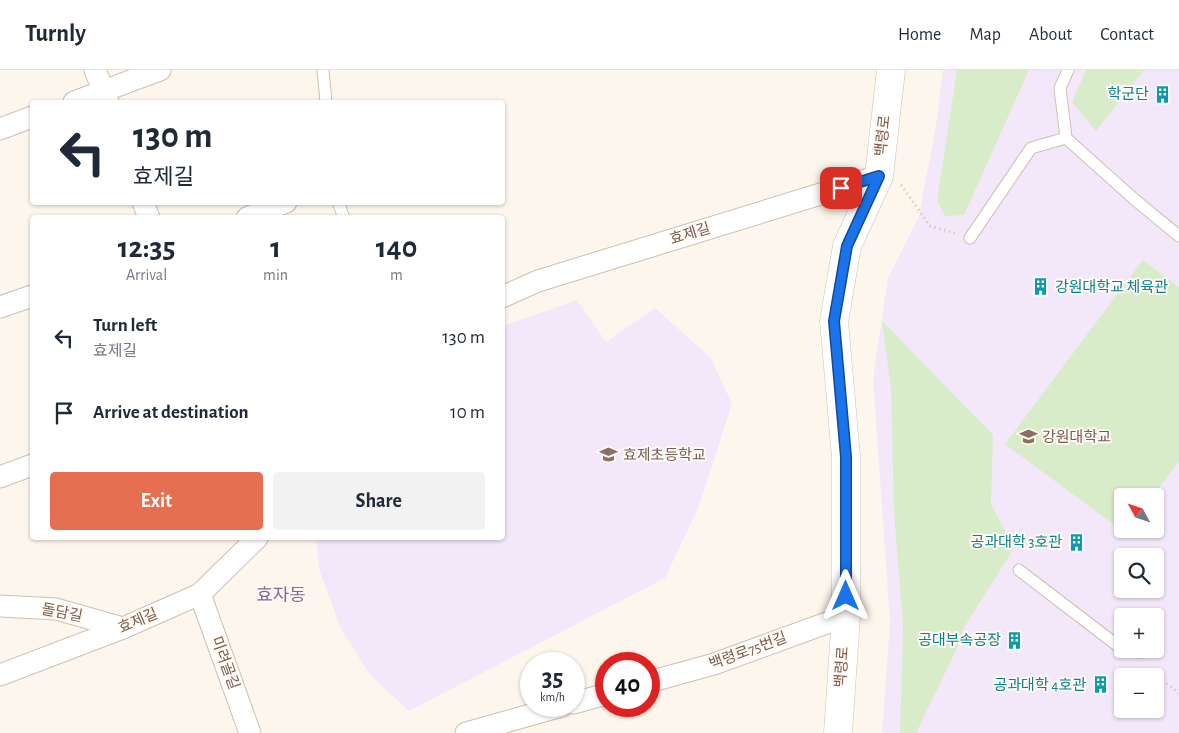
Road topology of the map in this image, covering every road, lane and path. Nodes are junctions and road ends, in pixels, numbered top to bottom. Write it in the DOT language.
graph roads {
  1 [pos="95,70"];
  2 [pos="160,70"];
  3 [pos="323,70"];
  4 [pos="891,70"];
  5 [pos="1068,70"];
  6 [pos="106,97"];
  7 [pos="87,100"];
  8 [pos="326,100"];
  9 [pos="30,119"];
  10 [pos="0,129"];
  11 [pos="1066,138"];
  12 [pos="889,179"];
  13 [pos="279,205"];
  14 [pos="254,215"];
  15 [pos="1179,236"];
  16 [pos="970,238"];
  17 [pos="505,296"];
  18 [pos="30,297"];
  19 [pos="0,307"];
  20 [pos="30,466"];
  21 [pos="0,477"];
  22 [pos="255,540"];
  23 [pos="1020,570"];
  24 [pos="200,594"];
  25 [pos="0,606"];
  26 [pos="846,616"];
  27 [pos="122,628"];
  28 [pos="1114,642"];
  29 [pos="0,675"];
  30 [pos="660,679"];
  31 [pos="1164,681"];
  32 [pos="1179,693"];
  33 [pos="523,717"];
  34 [pos="250,733"];
  35 [pos="466,733"];
  36 [pos="838,733"];
  1 -- 6 [label="street"];
  2 -- 6 [label="street"];
  3 -- 8 [label="lane"];
  4 -- 12 [label="street, 백령로"];
  5 -- 11 [label="lane"];
  6 -- 7 [label="street"];
  9 -- 10 [label="street"];
  11 -- 15 [label="lane"];
  11 -- 16 [label="lane"];
  12 -- 16 [label="path"];
  12 -- 17 [label="street, 효제길"];
  12 -- 26 [label="street, 백령로"];
  13 -- 14 [label="street"];
  18 -- 19 [label="street"];
  20 -- 21 [label="street"];
  22 -- 24 [label="street, 효제길"];
  23 -- 28 [label="lane"];
  24 -- 27 [label="street, 효제길"];
  24 -- 34 [label="street, 미려골길"];
  25 -- 27 [label="street, 돌담길"];
  26 -- 30 [label="street, 백령로75번길"];
  26 -- 36 [label="street, 백령로"];
  27 -- 29 [label="street, 효제길"];
  31 -- 32 [label="path"];
  33 -- 35 [label="street"];
}
